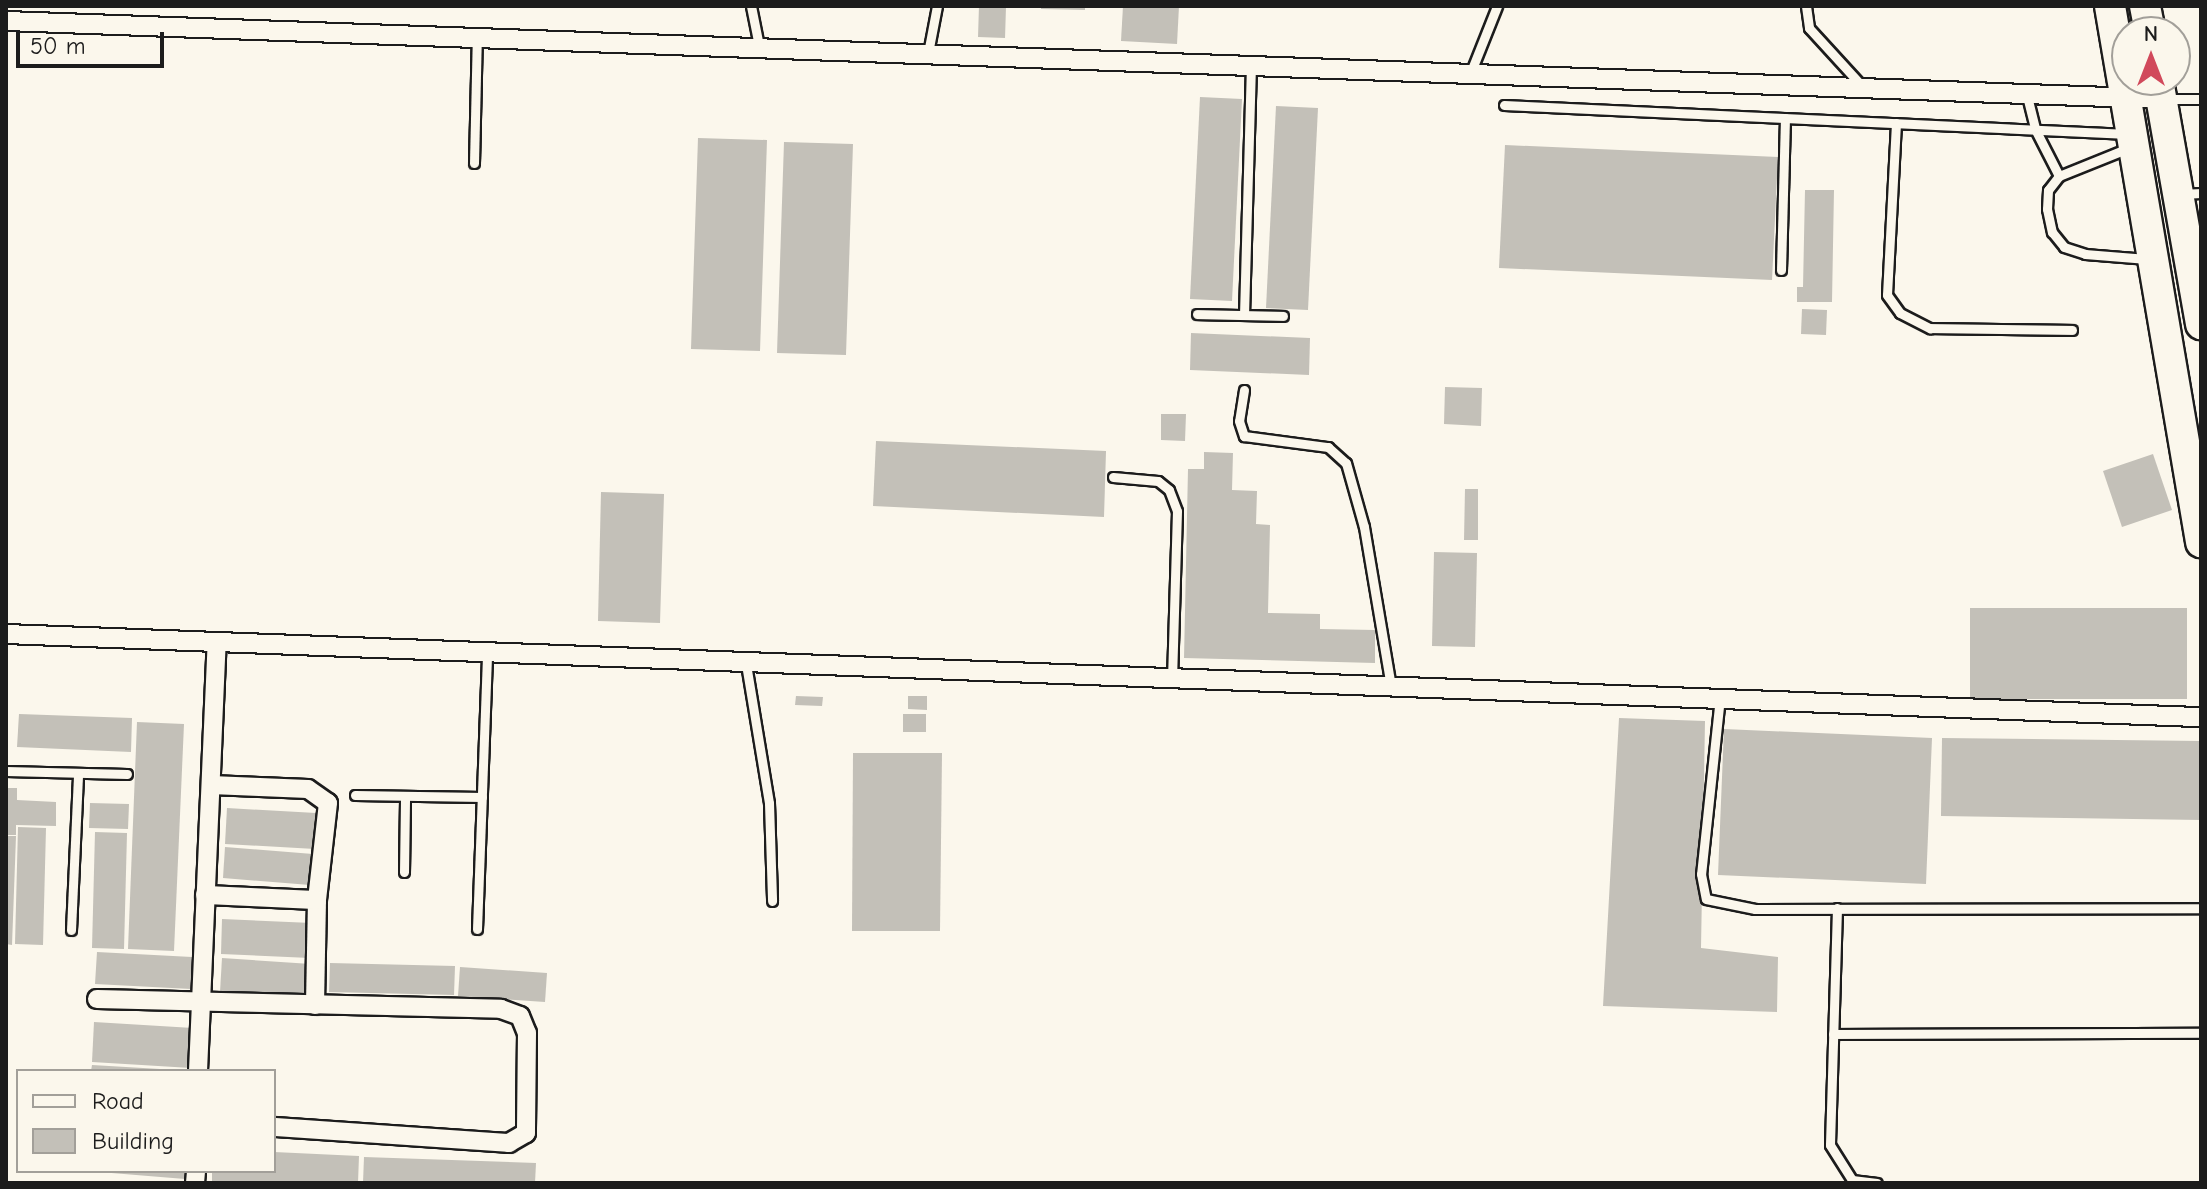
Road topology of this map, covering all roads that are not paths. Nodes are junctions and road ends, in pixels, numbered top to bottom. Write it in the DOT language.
graph roads {
  1 [pos="751,6"];
  2 [pos="937,6"];
  3 [pos="1497,6"];
  4 [pos="1806,6"];
  5 [pos="2110,6"];
  6 [pos="6,21"];
  7 [pos="477,35"];
  8 [pos="759,46"];
  9 [pos="928,53"];
  10 [pos="1251,66"];
  11 [pos="1470,74"];
  12 [pos="1865,90"];
  13 [pos="2027,96"];
  14 [pos="2141,96"];
  15 [pos="2162,96"];
  16 [pos="2126,101"];
  17 [pos="1504,105"];
  18 [pos="1785,118"];
  19 [pos="1896,123"];
  20 [pos="2035,129"];
  21 [pos="2133,140"];
  22 [pos="474,163"];
  23 [pos="2059,176"];
  24 [pos="2190,194"];
  25 [pos="2155,260"];
  26 [pos="1781,270"];
  27 [pos="1197,314"];
  28 [pos="1244,315"];
  29 [pos="1283,316"];
  30 [pos="2201,324"];
  31 [pos="2072,330"];
  32 [pos="1244,390"];
  33 [pos="1113,477"];
  34 [pos="2201,542"];
  35 [pos="6,634"];
  36 [pos="217,642"];
  37 [pos="487,652"];
  38 [pos="746,664"];
  39 [pos="1172,678"];
  40 [pos="1391,686"];
  41 [pos="1720,697"];
  42 [pos="2201,717"];
  43 [pos="6,771"];
  44 [pos="78,773"];
  45 [pos="127,774"];
  46 [pos="211,785"];
  47 [pos="355,795"];
  48 [pos="405,796"];
  49 [pos="482,797"];
  50 [pos="404,872"];
  51 [pos="205,895"];
  52 [pos="317,900"];
  53 [pos="772,901"];
  54 [pos="1837,908"];
  55 [pos="2201,908"];
  56 [pos="477,929"];
  57 [pos="71,930"];
  58 [pos="97,999"];
  59 [pos="199,1001"];
  60 [pos="315,1005"];
  61 [pos="2201,1033"];
  62 [pos="1833,1034"];
  63 [pos="198,1069"];
  64 [pos="276,1127"];
  65 [pos="1877,1183"];
  1 -- 8 [label="lane"];
  2 -- 9 [label="lane"];
  3 -- 11 [label="lane"];
  4 -- 12 [label="lane"];
  5 -- 16 [label="main road"];
  6 -- 7 [label="street"];
  7 -- 8 [label="street"];
  7 -- 22 [label="lane"];
  8 -- 9 [label="street"];
  9 -- 10 [label="street"];
  10 -- 11 [label="street"];
  10 -- 28 [label="lane"];
  11 -- 12 [label="street"];
  12 -- 13 [label="street"];
  13 -- 16 [label="street"];
  13 -- 20 [label="lane"];
  14 -- 16 [label="street"];
  15 -- 24 [label="main road"];
  16 -- 21 [label="main road"];
  17 -- 18 [label="lane"];
  18 -- 19 [label="lane"];
  18 -- 26 [label="lane"];
  19 -- 20 [label="lane"];
  19 -- 31 [label="lane"];
  20 -- 21 [label="lane"];
  20 -- 23 [label="lane"];
  21 -- 23 [label="lane"];
  21 -- 25 [label="main road"];
  23 -- 25 [label="lane"];
  24 -- 30 [label="main road"];
  25 -- 34 [label="main road"];
  27 -- 28 [label="lane"];
  28 -- 29 [label="lane"];
  32 -- 40 [label="lane"];
  33 -- 39 [label="lane"];
  35 -- 36 [label="street"];
  36 -- 37 [label="street"];
  36 -- 46 [label="street"];
  37 -- 38 [label="street"];
  37 -- 49 [label="lane"];
  38 -- 39 [label="street"];
  38 -- 53 [label="lane"];
  39 -- 40 [label="street"];
  40 -- 41 [label="street"];
  41 -- 42 [label="street"];
  41 -- 54 [label="lane"];
  43 -- 44 [label="lane"];
  44 -- 45 [label="lane"];
  44 -- 57 [label="lane"];
  46 -- 51 [label="street"];
  46 -- 52 [label="street"];
  47 -- 48 [label="lane"];
  48 -- 49 [label="lane"];
  48 -- 50 [label="lane"];
  49 -- 56 [label="lane"];
  51 -- 52 [label="street"];
  51 -- 59 [label="street"];
  52 -- 60 [label="street"];
  54 -- 55 [label="lane"];
  54 -- 62 [label="lane"];
  58 -- 59 [label="street"];
  59 -- 60 [label="street"];
  59 -- 63 [label="street"];
  60 -- 64 [label="street"];
  61 -- 62 [label="lane"];
  62 -- 65 [label="lane"];
}
